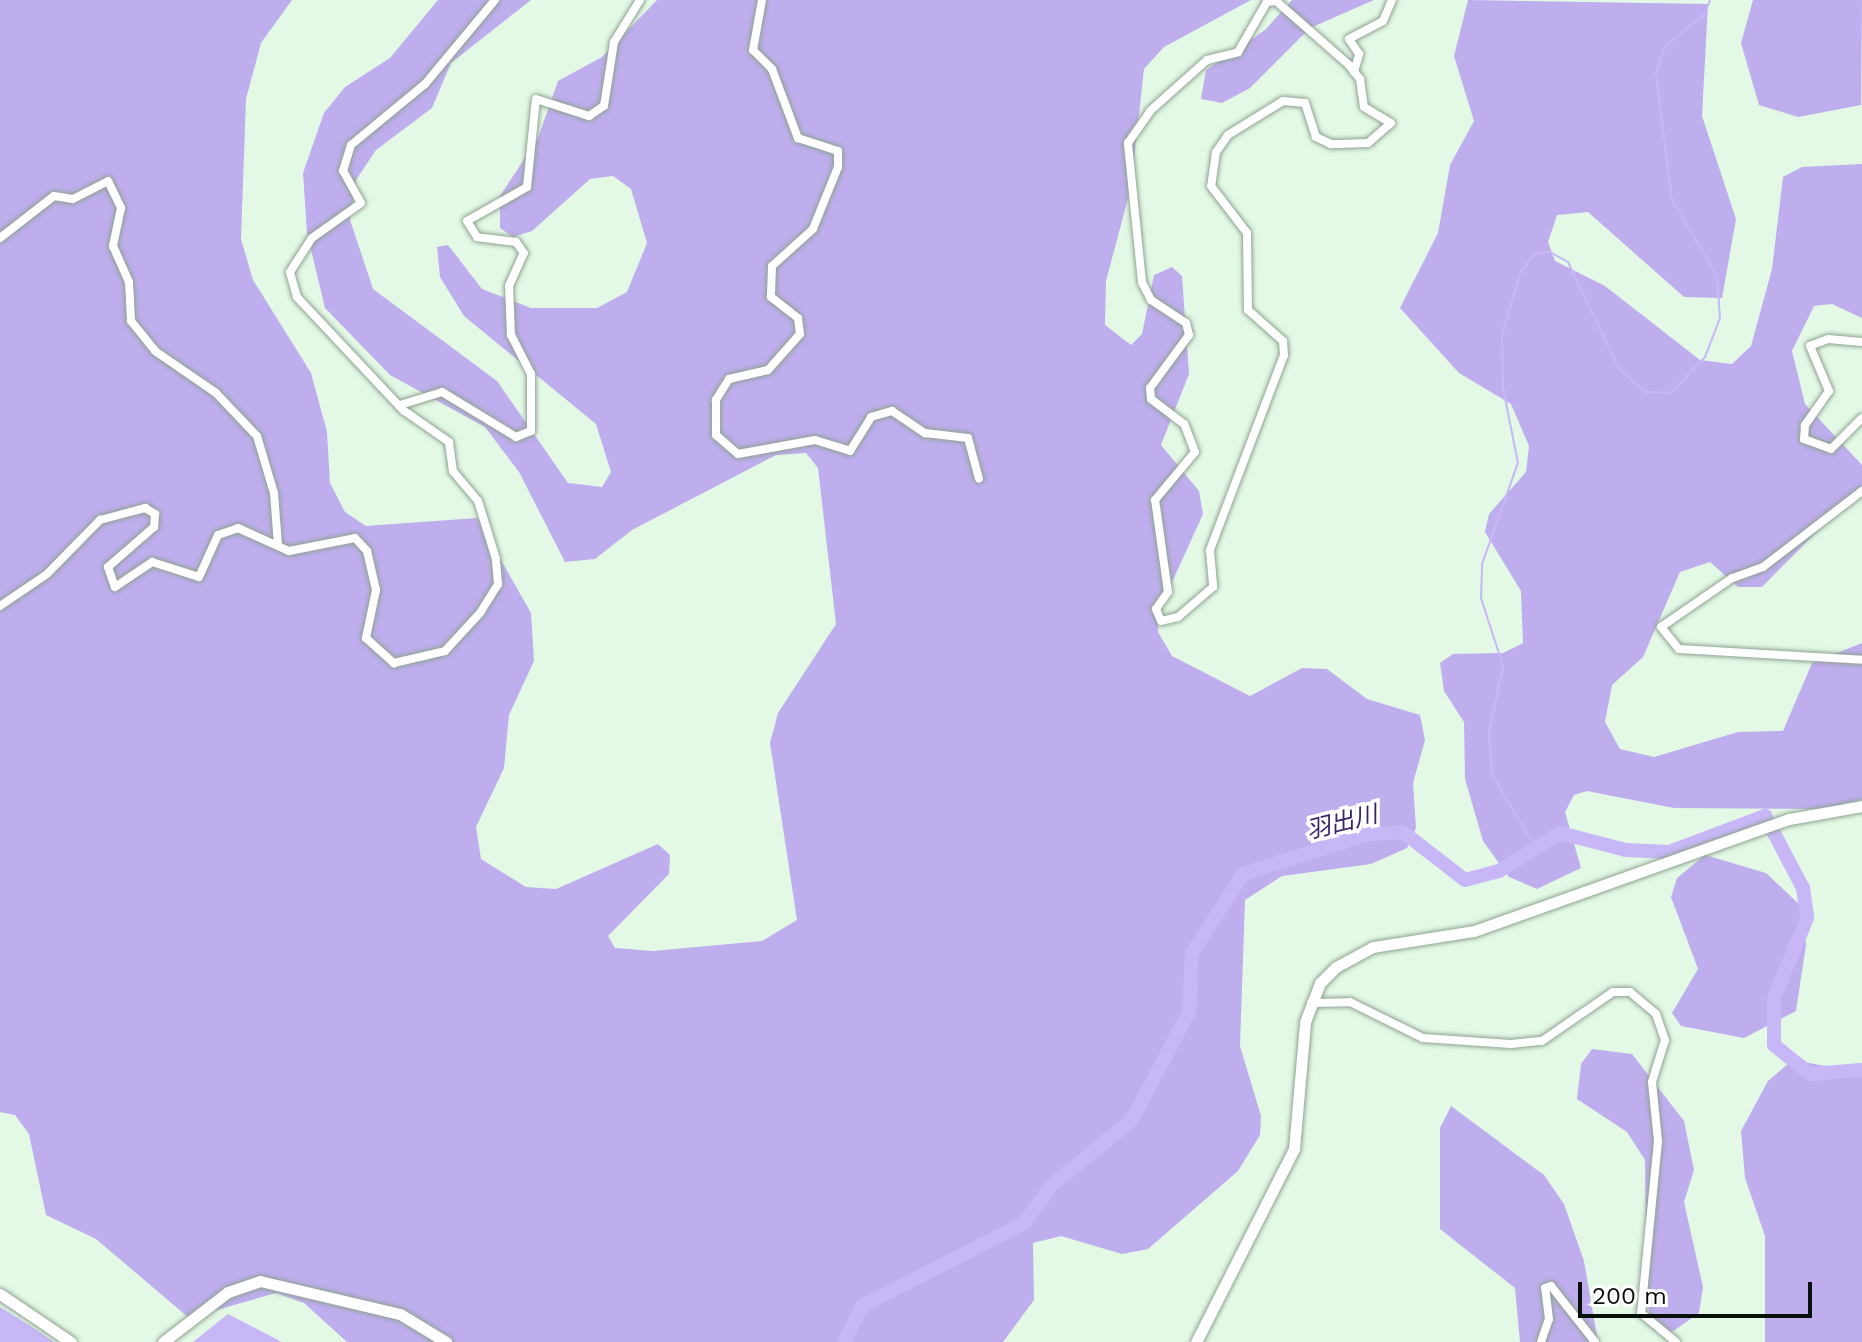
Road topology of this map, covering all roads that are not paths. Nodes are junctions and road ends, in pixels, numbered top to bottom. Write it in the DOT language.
graph roads {
  1 [pos="495,0"];
  2 [pos="640,0"];
  3 [pos="762,0"];
  4 [pos="1392,0"];
  5 [pos="1354,72"];
  6 [pos="0,238"];
  7 [pos="1862,342"];
  8 [pos="400,405"];
  9 [pos="1862,418"];
  10 [pos="979,479"];
  11 [pos="1862,491"];
  12 [pos="278,545"];
  13 [pos="0,606"];
  14 [pos="1862,660"];
  15 [pos="1862,806"];
  16 [pos="1310,1003"];
  17 [pos="0,1294"];
  18 [pos="71,1342"];
  19 [pos="163,1342"];
  20 [pos="446,1342"];
  21 [pos="1196,1342"];
  22 [pos="1541,1342"];
  23 [pos="1595,1342"];
  24 [pos="1676,1342"];
  1 -- 8 [label="street"];
  2 -- 8 [label="street"];
  3 -- 10 [label="street"];
  4 -- 5 [label="street"];
  5 -- 5 [label="street"];
  6 -- 12 [label="street"];
  7 -- 9 [label="street"];
  8 -- 12 [label="street"];
  11 -- 14 [label="street"];
  12 -- 13 [label="street"];
  15 -- 16 [label="street"];
  16 -- 21 [label="street"];
  16 -- 24 [label="street"];
  17 -- 18 [label="street"];
  19 -- 20 [label="street"];
  22 -- 23 [label="street"];
}
